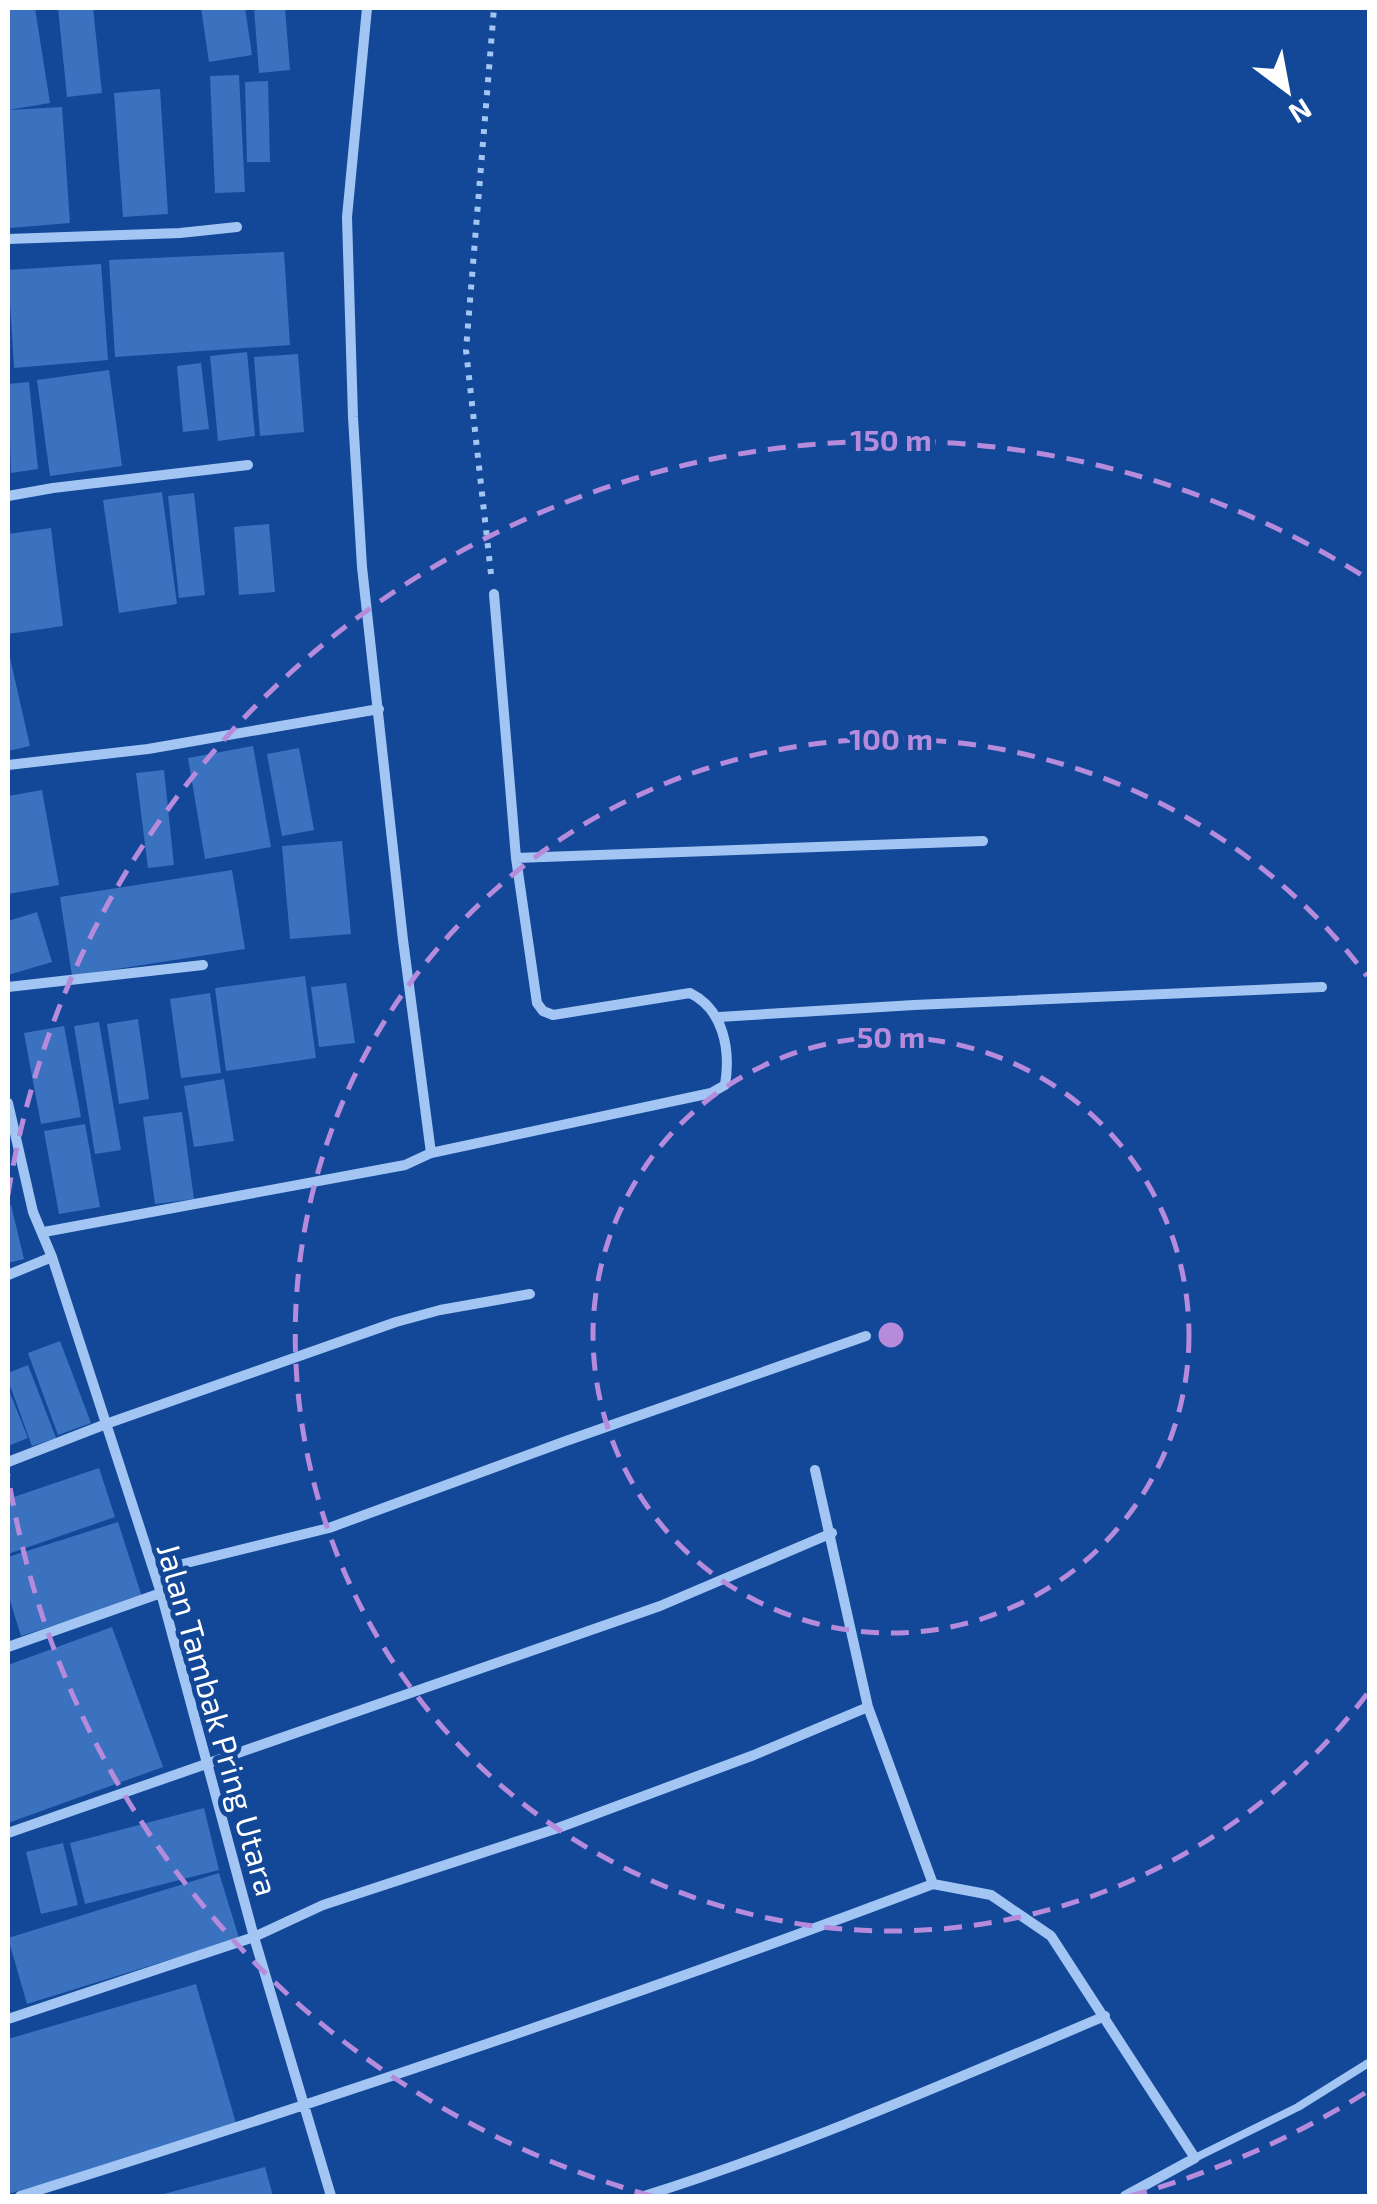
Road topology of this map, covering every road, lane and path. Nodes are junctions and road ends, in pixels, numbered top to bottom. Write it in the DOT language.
graph roads {
  1 [pos="366,8"];
  2 [pos="494,8"];
  3 [pos="238,227"];
  4 [pos="8,239"];
  5 [pos="248,465"];
  6 [pos="8,496"];
  7 [pos="494,594"];
  8 [pos="380,708"];
  9 [pos="8,765"];
  10 [pos="983,841"];
  11 [pos="516,858"];
  12 [pos="203,965"];
  13 [pos="8,987"];
  14 [pos="1322,987"];
  15 [pos="719,1017"];
  16 [pos="8,1102"];
  17 [pos="431,1153"];
  18 [pos="44,1232"];
  19 [pos="52,1257"];
  20 [pos="8,1276"];
  21 [pos="530,1294"];
  22 [pos="866,1336"];
  23 [pos="106,1424"];
  24 [pos="8,1462"];
  25 [pos="815,1470"];
  26 [pos="832,1533"];
  27 [pos="154,1572"];
  28 [pos="160,1593"];
  29 [pos="8,1648"];
  30 [pos="868,1707"];
  31 [pos="206,1761"];
  32 [pos="8,1833"];
  33 [pos="933,1884"];
  34 [pos="254,1937"];
  35 [pos="1105,2016"];
  36 [pos="8,2019"];
  37 [pos="1370,2062"];
  38 [pos="304,2108"];
  39 [pos="1195,2158"];
  40 [pos="20,2196"];
  41 [pos="330,2196"];
  42 [pos="644,2196"];
  43 [pos="1124,2196"];
  1 -- 8 [label="street"];
  2 -- 7 [label="path"];
  3 -- 4 [label="street"];
  5 -- 6 [label="street"];
  7 -- 11 [label="street"];
  8 -- 9 [label="street"];
  8 -- 17 [label="street"];
  10 -- 11 [label="street"];
  11 -- 15 [label="street"];
  12 -- 13 [label="street"];
  14 -- 15 [label="street"];
  15 -- 17 [label="street"];
  16 -- 18 [label="street, Jalan Tambak Pring Utara"];
  17 -- 18 [label="street"];
  18 -- 19 [label="street, Jalan Tambak Pring Utara"];
  19 -- 20 [label="street"];
  19 -- 23 [label="street, Jalan Tambak Pring Utara"];
  21 -- 23 [label="street"];
  22 -- 27 [label="street"];
  23 -- 24 [label="street"];
  23 -- 27 [label="street, Jalan Tambak Pring Utara"];
  25 -- 26 [label="street"];
  26 -- 30 [label="street"];
  26 -- 31 [label="street"];
  27 -- 28 [label="street, Jalan Tambak Pring Utara"];
  28 -- 29 [label="street"];
  28 -- 31 [label="street, Jalan Tambak Pring Utara"];
  30 -- 33 [label="street"];
  30 -- 34 [label="street"];
  31 -- 32 [label="street"];
  31 -- 34 [label="street, Jalan Tambak Pring Utara"];
  33 -- 35 [label="street"];
  33 -- 38 [label="street"];
  34 -- 36 [label="street"];
  34 -- 38 [label="street, Jalan Tambak Pring Utara"];
  35 -- 39 [label="street"];
  35 -- 42 [label="street"];
  37 -- 39 [label="lane"];
  38 -- 40 [label="street"];
  38 -- 41 [label="street, Jalan Tambak Pring Utara"];
  39 -- 43 [label="street"];
}
